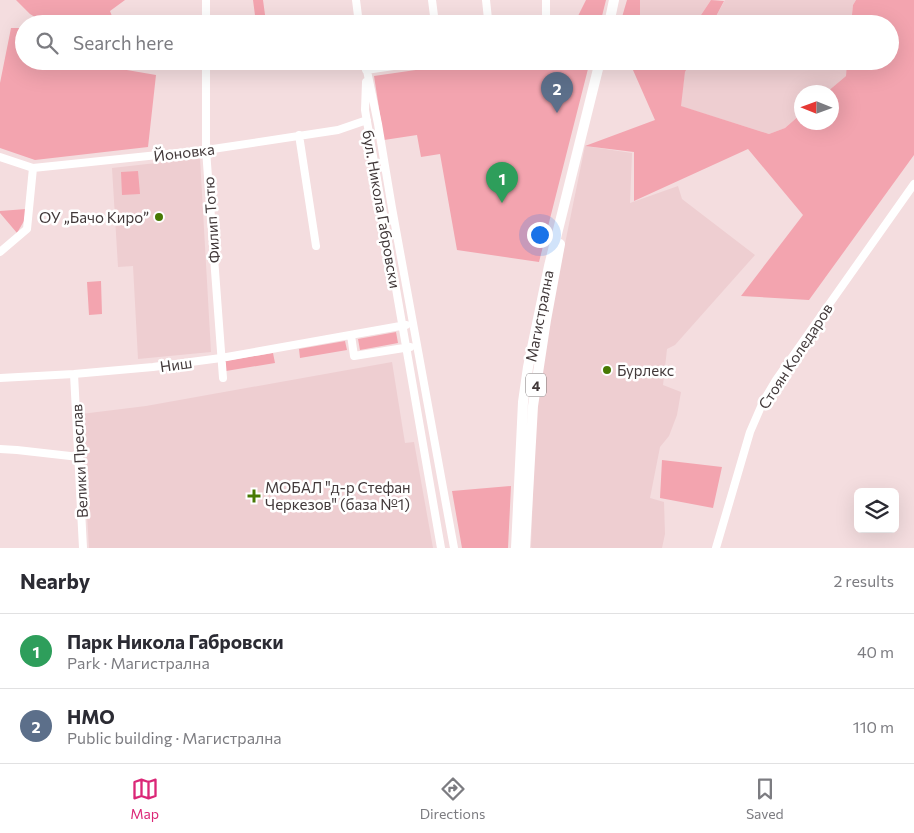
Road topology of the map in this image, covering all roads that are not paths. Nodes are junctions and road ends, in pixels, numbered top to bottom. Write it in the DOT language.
graph roads {
  1 [pos="206,0"];
  2 [pos="356,0"];
  3 [pos="432,0"];
  4 [pos="486,0"];
  5 [pos="546,0"];
  6 [pos="614,0"];
  7 [pos="206,15"];
  8 [pos="358,15"];
  9 [pos="434,15"];
  10 [pos="488,15"];
  11 [pos="546,15"];
  12 [pos="611,15"];
  13 [pos="206,70"];
  14 [pos="366,70"];
  15 [pos="598,70"];
  16 [pos="367,120"];
  17 [pos="300,135"];
  18 [pos="206,150"];
  19 [pos="0,156"];
  20 [pos="32,168"];
  21 [pos="572,177"];
  22 [pos="914,184"];
  23 [pos="316,246"];
  24 [pos="0,252"];
  25 [pos="413,324"];
  26 [pos="402,326"];
  27 [pos="351,335"];
  28 [pos="417,346"];
  29 [pos="406,348"];
  30 [pos="221,358"];
  31 [pos="74,374"];
  32 [pos="0,378"];
  33 [pos="223,378"];
  34 [pos="0,449"];
  35 [pos="79,457"];
  36 [pos="84,548"];
  37 [pos="441,548"];
  38 [pos="454,548"];
  39 [pos="516,548"];
  40 [pos="525,548"];
  41 [pos="716,548"];
  1 -- 7 [label="street"];
  2 -- 8 [label="street"];
  3 -- 9 [label="street"];
  4 -- 10 [label="street"];
  5 -- 11 [label="street"];
  6 -- 12 [label="main road"];
  13 -- 18 [label="street, Филип Тотю"];
  14 -- 16 [label="street, бул. Никола Габровски"];
  14 -- 25 [label="street, бул. Никола Габровски"];
  15 -- 21 [label="main road, Магистрална / 4"];
  16 -- 17 [label="street, Йоновка"];
  16 -- 26 [label="street, бул. Никола Габровски"];
  17 -- 18 [label="street, Йоновка"];
  17 -- 23 [label="street"];
  18 -- 20 [label="street, Йоновка"];
  18 -- 30 [label="street, Филип Тотю"];
  19 -- 20 [label="street, Йоновка"];
  20 -- 24 [label="street"];
  21 -- 39 [label="main road, Магистрална / 4"];
  21 -- 40 [label="main road, Магистрална / 4"];
  22 -- 41 [label="street, Стоян Коледаров"];
  25 -- 26 [label="street, Ниш"];
  25 -- 28 [label="street, бул. Никола Габровски"];
  26 -- 27 [label="street, Ниш"];
  26 -- 29 [label="street, бул. Никола Габровски"];
  27 -- 29 [label="street"];
  27 -- 30 [label="street, Ниш"];
  28 -- 29 [label="street"];
  28 -- 38 [label="street, бул. Никола Габровски"];
  29 -- 37 [label="street, бул. Никола Габровски"];
  30 -- 31 [label="street, Ниш"];
  30 -- 33 [label="street, Филип Тотю"];
  31 -- 32 [label="street, Ниш"];
  31 -- 35 [label="street, Велики Преслав"];
  34 -- 35 [label="street"];
  35 -- 36 [label="street, Велики Преслав"];
}
